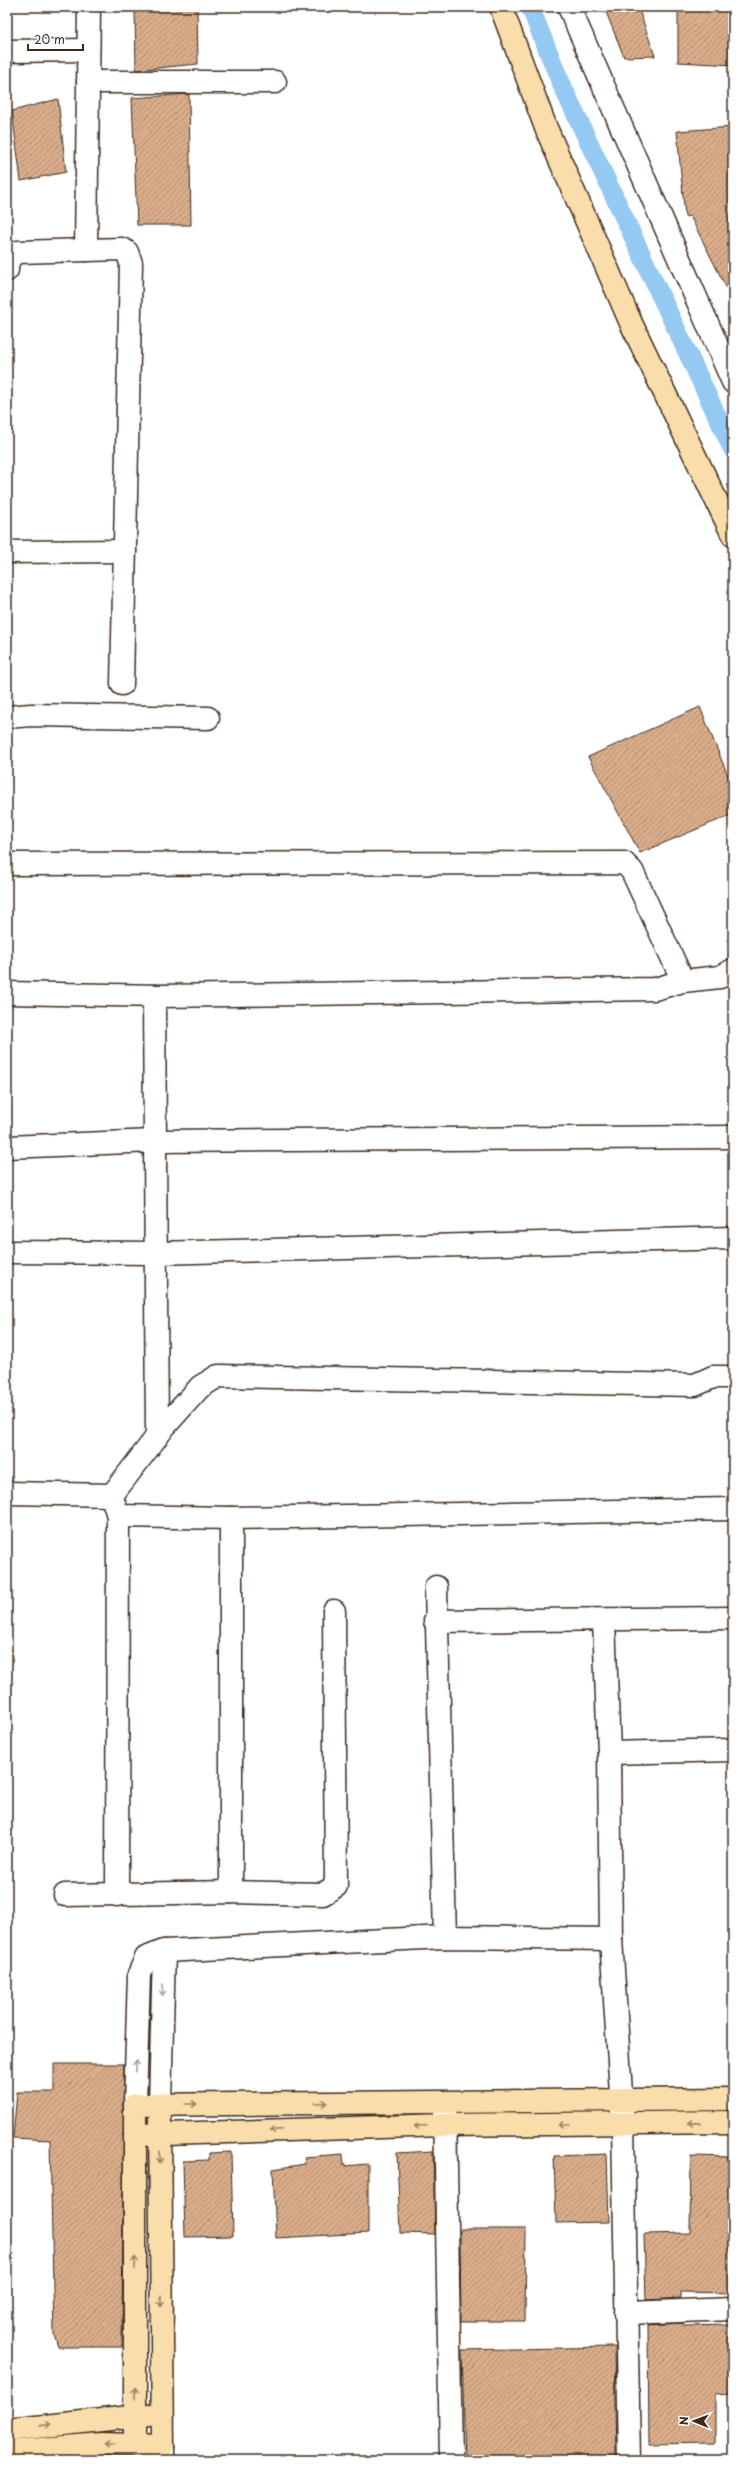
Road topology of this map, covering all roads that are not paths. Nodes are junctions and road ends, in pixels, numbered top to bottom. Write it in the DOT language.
graph roads {
  1 [pos="89,7"];
  2 [pos="501,7"];
  3 [pos="569,7"];
  4 [pos="7,50"];
  5 [pos="88,50"];
  6 [pos="88,82"];
  7 [pos="274,82"];
  8 [pos="86,250"];
  9 [pos="11,258"];
  10 [pos="731,372"];
  11 [pos="733,535"];
  12 [pos="125,551"];
  13 [pos="7,552"];
  14 [pos="122,684"];
  15 [pos="7,717"];
  16 [pos="208,718"];
  17 [pos="7,864"];
  18 [pos="733,970"];
  19 [pos="683,981"];
  20 [pos="7,994"];
  21 [pos="154,996"];
  22 [pos="733,1137"];
  23 [pos="154,1141"];
  24 [pos="7,1147"];
  25 [pos="733,1238"];
  26 [pos="7,1252"];
  27 [pos="156,1253"];
  28 [pos="733,1377"];
  29 [pos="157,1436"];
  30 [pos="7,1493"];
  31 [pos="112,1495"];
  32 [pos="733,1509"];
  33 [pos="118,1516"];
  34 [pos="231,1518"];
  35 [pos="436,1587"];
  36 [pos="334,1611"];
  37 [pos="733,1618"];
  38 [pos="604,1620"];
  39 [pos="435,1621"];
  40 [pos="733,1750"];
  41 [pos="609,1753"];
  42 [pos="231,1892"];
  43 [pos="65,1894"];
  44 [pos="117,1895"];
  45 [pos="445,1937"];
  46 [pos="611,1939"];
  47 [pos="164,1951"];
  48 [pos="733,2099"];
  49 [pos="622,2101"];
  50 [pos="445,2102"];
  51 [pos="160,2104"];
  52 [pos="135,2105"];
  53 [pos="733,2122"];
  54 [pos="623,2124"];
  55 [pos="445,2125"];
  56 [pos="160,2134"];
  57 [pos="135,2135"];
  58 [pos="733,2309"];
  59 [pos="626,2313"];
  60 [pos="163,2414"];
  61 [pos="134,2415"];
  62 [pos="7,2430"];
  63 [pos="7,2452"];
  64 [pos="135,2453"];
  65 [pos="163,2453"];
  66 [pos="451,2460"];
  67 [pos="629,2460"];
  1 -- 5 [label="street"];
  2 -- 11 [label="main road"];
  3 -- 10 [label="street"];
  4 -- 5 [label="street"];
  5 -- 6 [label="street"];
  6 -- 7 [label="street"];
  6 -- 8 [label="street"];
  8 -- 9 [label="street"];
  8 -- 12 [label="street"];
  12 -- 13 [label="street"];
  12 -- 14 [label="street"];
  15 -- 16 [label="street"];
  17 -- 19 [label="street"];
  18 -- 19 [label="street"];
  19 -- 21 [label="street"];
  20 -- 21 [label="street"];
  21 -- 23 [label="street"];
  22 -- 23 [label="street"];
  23 -- 24 [label="street"];
  23 -- 27 [label="street"];
  25 -- 27 [label="street"];
  26 -- 27 [label="street"];
  27 -- 29 [label="street"];
  28 -- 29 [label="street"];
  29 -- 31 [label="street"];
  30 -- 31 [label="street"];
  31 -- 33 [label="street"];
  32 -- 34 [label="street"];
  33 -- 34 [label="street"];
  33 -- 44 [label="street"];
  34 -- 42 [label="street"];
  35 -- 39 [label="street"];
  36 -- 42 [label="street"];
  37 -- 38 [label="street"];
  38 -- 39 [label="street"];
  38 -- 41 [label="street"];
  39 -- 45 [label="street"];
  40 -- 41 [label="street"];
  41 -- 46 [label="street"];
  42 -- 44 [label="street"];
  43 -- 44 [label="street"];
  45 -- 46 [label="street"];
  45 -- 47 [label="street"];
  46 -- 49 [label="street"];
  47 -- 51 [label="street, one-way"];
  52 -- 47 [label="street, one-way"];
  48 -- 49 [label="main road"];
  49 -- 50 [label="main road"];
  49 -- 54 [label="street"];
  51 -- 50 [label="main road, one-way"];
  50 -- 55 [label="street"];
  51 -- 52 [label="main road"];
  51 -- 56 [label="main road"];
  52 -- 57 [label="main road"];
  53 -- 54 [label="main road, one-way"];
  54 -- 55 [label="main road, one-way"];
  54 -- 59 [label="street"];
  55 -- 56 [label="main road, one-way"];
  55 -- 66 [label="street"];
  56 -- 57 [label="main road"];
  56 -- 60 [label="main road, one-way"];
  61 -- 57 [label="main road, one-way"];
  58 -- 59 [label="street"];
  59 -- 67 [label="street"];
  60 -- 61 [label="main road"];
  60 -- 65 [label="main road"];
  62 -- 61 [label="main road, one-way"];
  61 -- 64 [label="main road"];
  64 -- 63 [label="main road, one-way"];
  64 -- 65 [label="main road"];
}
